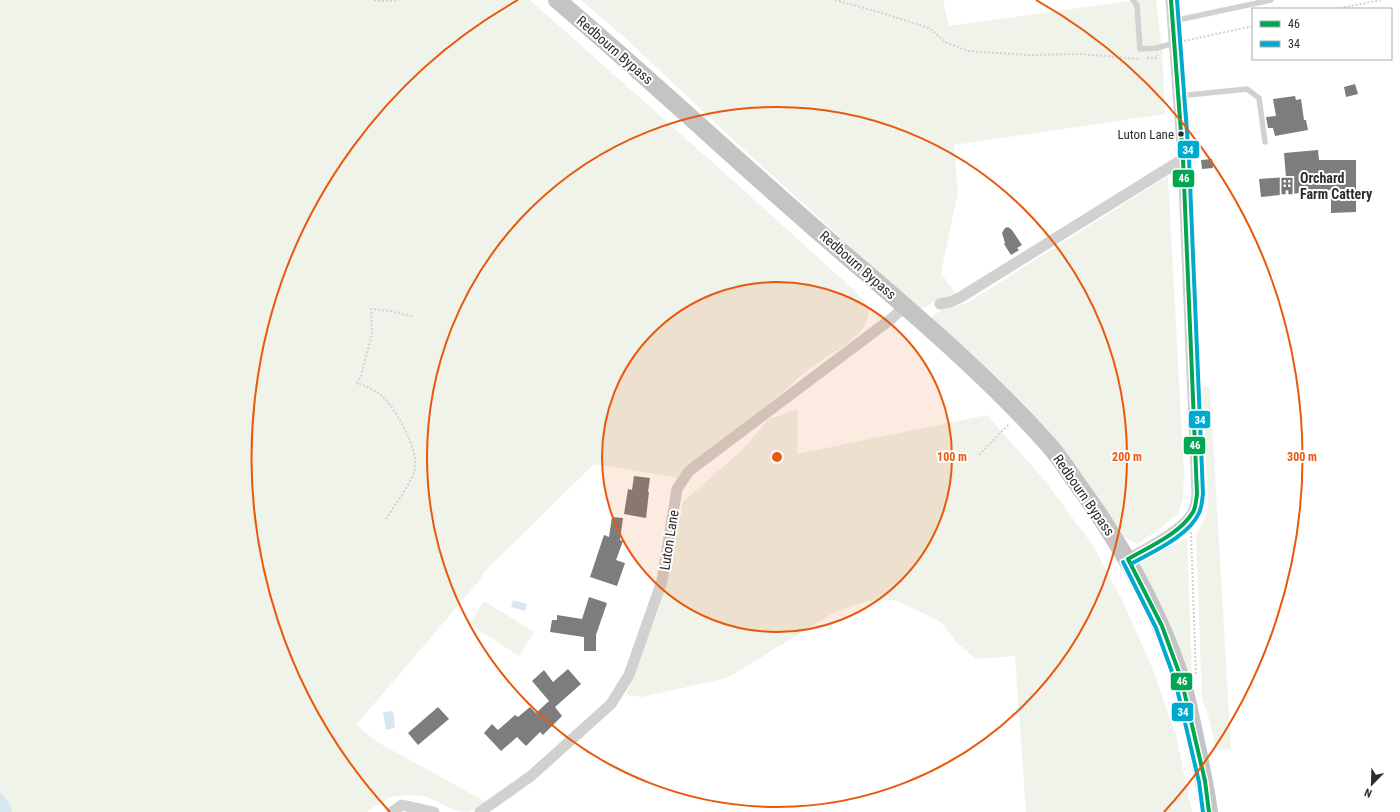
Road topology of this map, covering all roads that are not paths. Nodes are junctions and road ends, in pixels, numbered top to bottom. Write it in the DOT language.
graph roads {
  1 [pos="557,0"];
  2 [pos="1133,0"];
  3 [pos="1171,0"];
  4 [pos="1270,0"];
  5 [pos="1173,21"];
  6 [pos="1174,42"];
  7 [pos="1178,96"];
  8 [pos="1265,142"];
  9 [pos="1183,159"];
  10 [pos="940,304"];
  11 [pos="905,306"];
  12 [pos="1128,559"];
  13 [pos="392,812"];
  14 [pos="434,812"];
  15 [pos="480,812"];
  16 [pos="1209,812"];
  1 -- 11 [label="main road, Redbourn Bypass"];
  2 -- 6 [label="lane"];
  3 -- 5 [label="street"];
  4 -- 5 [label="lane"];
  5 -- 6 [label="street"];
  6 -- 7 [label="street"];
  7 -- 8 [label="lane"];
  7 -- 9 [label="street"];
  9 -- 10 [label="street"];
  9 -- 12 [label="street"];
  11 -- 12 [label="main road, Redbourn Bypass"];
  11 -- 15 [label="street, Luton Lane"];
  12 -- 16 [label="main road, Redbourn Bypass"];
  13 -- 14 [label="street"];
}
